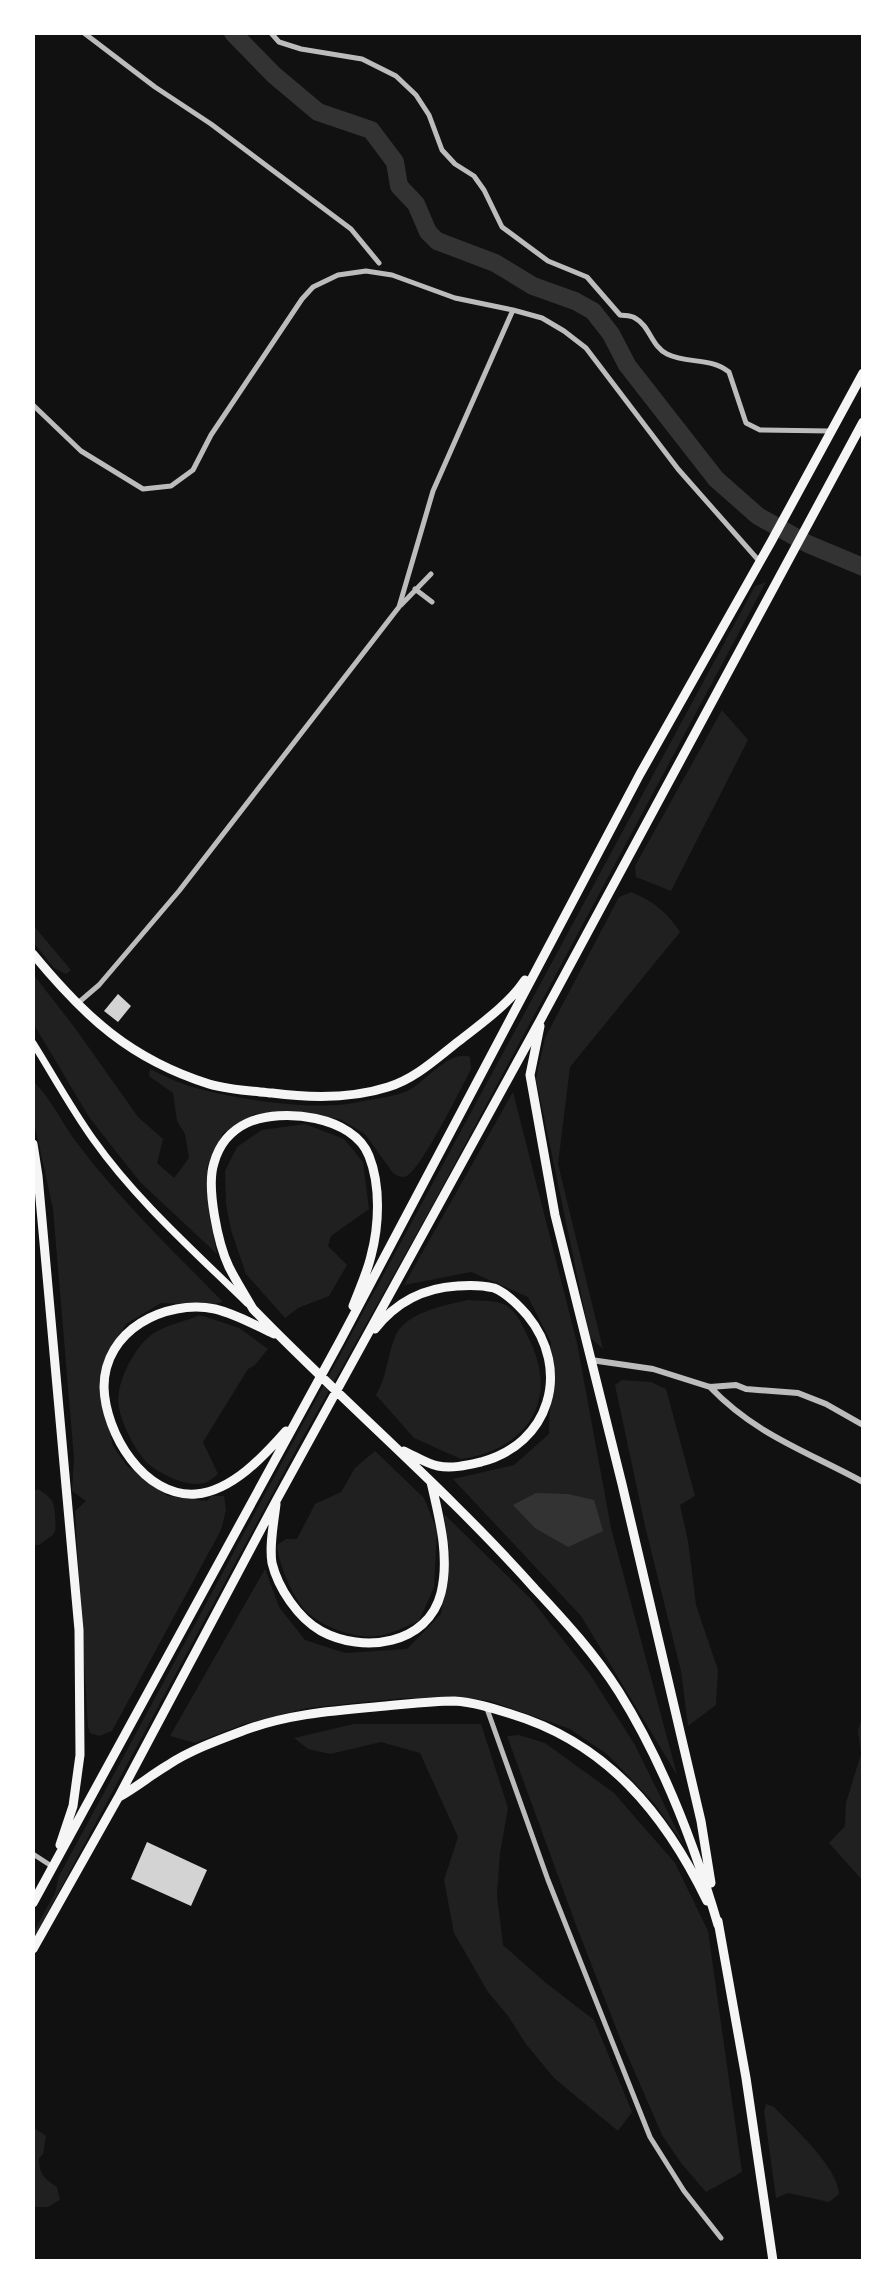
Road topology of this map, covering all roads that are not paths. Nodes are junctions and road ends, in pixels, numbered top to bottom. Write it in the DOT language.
graph roads {
  1 [pos="84,33"];
  2 [pos="271,33"];
  3 [pos="379,263"];
  4 [pos="513,310"];
  5 [pos="863,373"];
  6 [pos="33,405"];
  7 [pos="863,422"];
  8 [pos="830,431"];
  9 [pos="760,562"];
  10 [pos="431,574"];
  11 [pos="415,589"];
  12 [pos="432,602"];
  13 [pos="399,607"];
  14 [pos="549,944"];
  15 [pos="33,954"];
  16 [pos="76,1004"];
  17 [pos="541,1017"];
  18 [pos="33,1043"];
  19 [pos="33,1144"];
  20 [pos="253,1309"];
  21 [pos="279,1336"];
  22 [pos="340,1341"];
  23 [pos="357,1353"];
  24 [pos="591,1360"];
  25 [pos="710,1387"];
  26 [pos="298,1416"];
  27 [pos="863,1425"];
  28 [pos="397,1447"];
  29 [pos="430,1480"];
  30 [pos="863,1482"];
  31 [pos="276,1501"];
  32 [pos="486,1706"];
  33 [pos="118,1798"];
  34 [pos="33,1854"];
  35 [pos="53,1867"];
  36 [pos="33,1903"];
  37 [pos="718,1925"];
  38 [pos="33,1949"];
  39 [pos="721,2238"];
  40 [pos="773,2261"];
  1 -- 3 [label="street"];
  2 -- 8 [label="street"];
  4 -- 6 [label="street"];
  4 -- 9 [label="street"];
  4 -- 13 [label="street"];
  5 -- 8 [label="highway"];
  7 -- 17 [label="highway"];
  8 -- 9 [label="highway"];
  9 -- 14 [label="highway"];
  10 -- 11 [label="street"];
  11 -- 12 [label="street"];
  11 -- 13 [label="street"];
  13 -- 16 [label="street"];
  14 -- 16 [label="highway"];
  14 -- 22 [label="highway"];
  15 -- 16 [label="highway"];
  17 -- 23 [label="highway"];
  17 -- 24 [label="highway"];
  18 -- 20 [label="main road"];
  19 -- 35 [label="highway"];
  20 -- 21 [label="highway"];
  20 -- 22 [label="highway"];
  21 -- 26 [label="highway"];
  21 -- 28 [label="highway"];
  22 -- 26 [label="highway"];
  23 -- 28 [label="highway"];
  23 -- 31 [label="highway"];
  24 -- 25 [label="street"];
  24 -- 37 [label="highway"];
  25 -- 27 [label="street"];
  25 -- 30 [label="street"];
  26 -- 35 [label="highway"];
  28 -- 29 [label="highway"];
  29 -- 31 [label="highway"];
  29 -- 37 [label="highway"];
  31 -- 33 [label="highway"];
  32 -- 33 [label="highway"];
  32 -- 37 [label="highway"];
  32 -- 39 [label="street"];
  33 -- 38 [label="highway"];
  34 -- 35 [label="street"];
  35 -- 36 [label="highway"];
  37 -- 40 [label="highway"];
}
